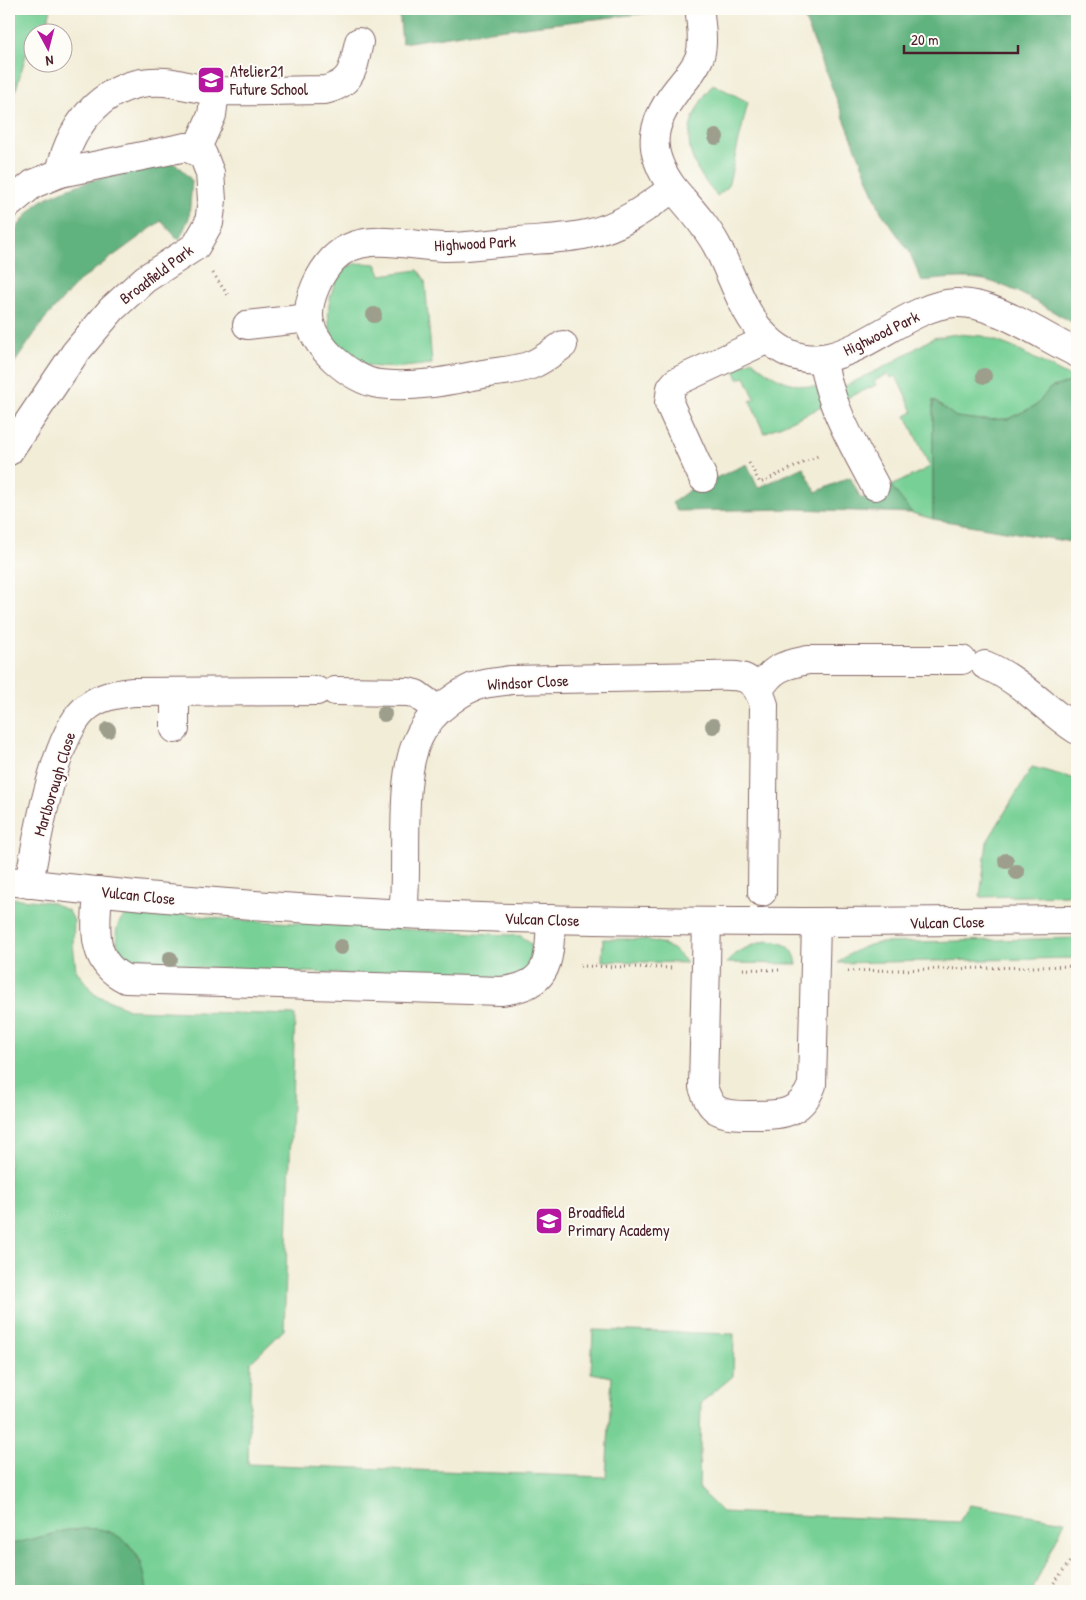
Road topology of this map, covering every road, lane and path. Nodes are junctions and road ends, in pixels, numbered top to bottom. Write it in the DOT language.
graph roads {
  1 [pos="15,9"];
  2 [pos="700,14"];
  3 [pos="9,42"];
  4 [pos="359,42"];
  5 [pos="215,91"];
  6 [pos="196,150"];
  7 [pos="60,173"];
  8 [pos="673,188"];
  9 [pos="9,204"];
  10 [pos="196,246"];
  11 [pos="309,318"];
  12 [pos="247,325"];
  13 [pos="768,339"];
  14 [pos="563,346"];
  15 [pos="1077,353"];
  16 [pos="823,358"];
  17 [pos="853,440"];
  18 [pos="9,451"];
  19 [pos="749,463"];
  20 [pos="703,478"];
  21 [pos="875,486"];
  22 [pos="759,690"];
  23 [pos="175,692"];
  24 [pos="438,710"];
  25 [pos="175,729"];
  26 [pos="1077,730"];
  27 [pos="19,883"];
  28 [pos="98,891"];
  29 [pos="762,892"];
  30 [pos="403,914"];
  31 [pos="551,919"];
  32 [pos="1077,920"];
  33 [pos="707,922"];
  34 [pos="816,923"];
  35 [pos="1077,1552"];
  36 [pos="1048,1591"];
  1 -- 3 [label="path"];
  2 -- 8 [label="street, Highwood Park"];
  4 -- 5 [label="street"];
  5 -- 6 [label="street"];
  5 -- 7 [label="street"];
  6 -- 7 [label="street"];
  6 -- 10 [label="street, Broadfield Park"];
  7 -- 9 [label="street"];
  8 -- 11 [label="street, Highwood Park"];
  8 -- 13 [label="street, Highwood Park"];
  10 -- 12 [label="path"];
  10 -- 18 [label="street, Broadfield Park"];
  11 -- 12 [label="street"];
  11 -- 14 [label="street"];
  13 -- 16 [label="street, Highwood Park"];
  13 -- 20 [label="street"];
  15 -- 16 [label="street, Highwood Park"];
  16 -- 17 [label="street"];
  17 -- 19 [label="path"];
  17 -- 21 [label="street"];
  22 -- 24 [label="street, Windsor Close"];
  22 -- 26 [label="street"];
  22 -- 29 [label="street"];
  23 -- 24 [label="street, Marlborough Close"];
  23 -- 25 [label="street"];
  23 -- 27 [label="street, Marlborough Close"];
  24 -- 30 [label="street, Windsor Close"];
  27 -- 28 [label="street, Vulcan Close"];
  28 -- 30 [label="street, Vulcan Close"];
  28 -- 31 [label="street"];
  30 -- 31 [label="street, Vulcan Close"];
  31 -- 33 [label="street, Vulcan Close"];
  32 -- 34 [label="street, Vulcan Close"];
  33 -- 34 [label="street, Vulcan Close"];
  33 -- 34 [label="street"];
  35 -- 36 [label="path"];
}
